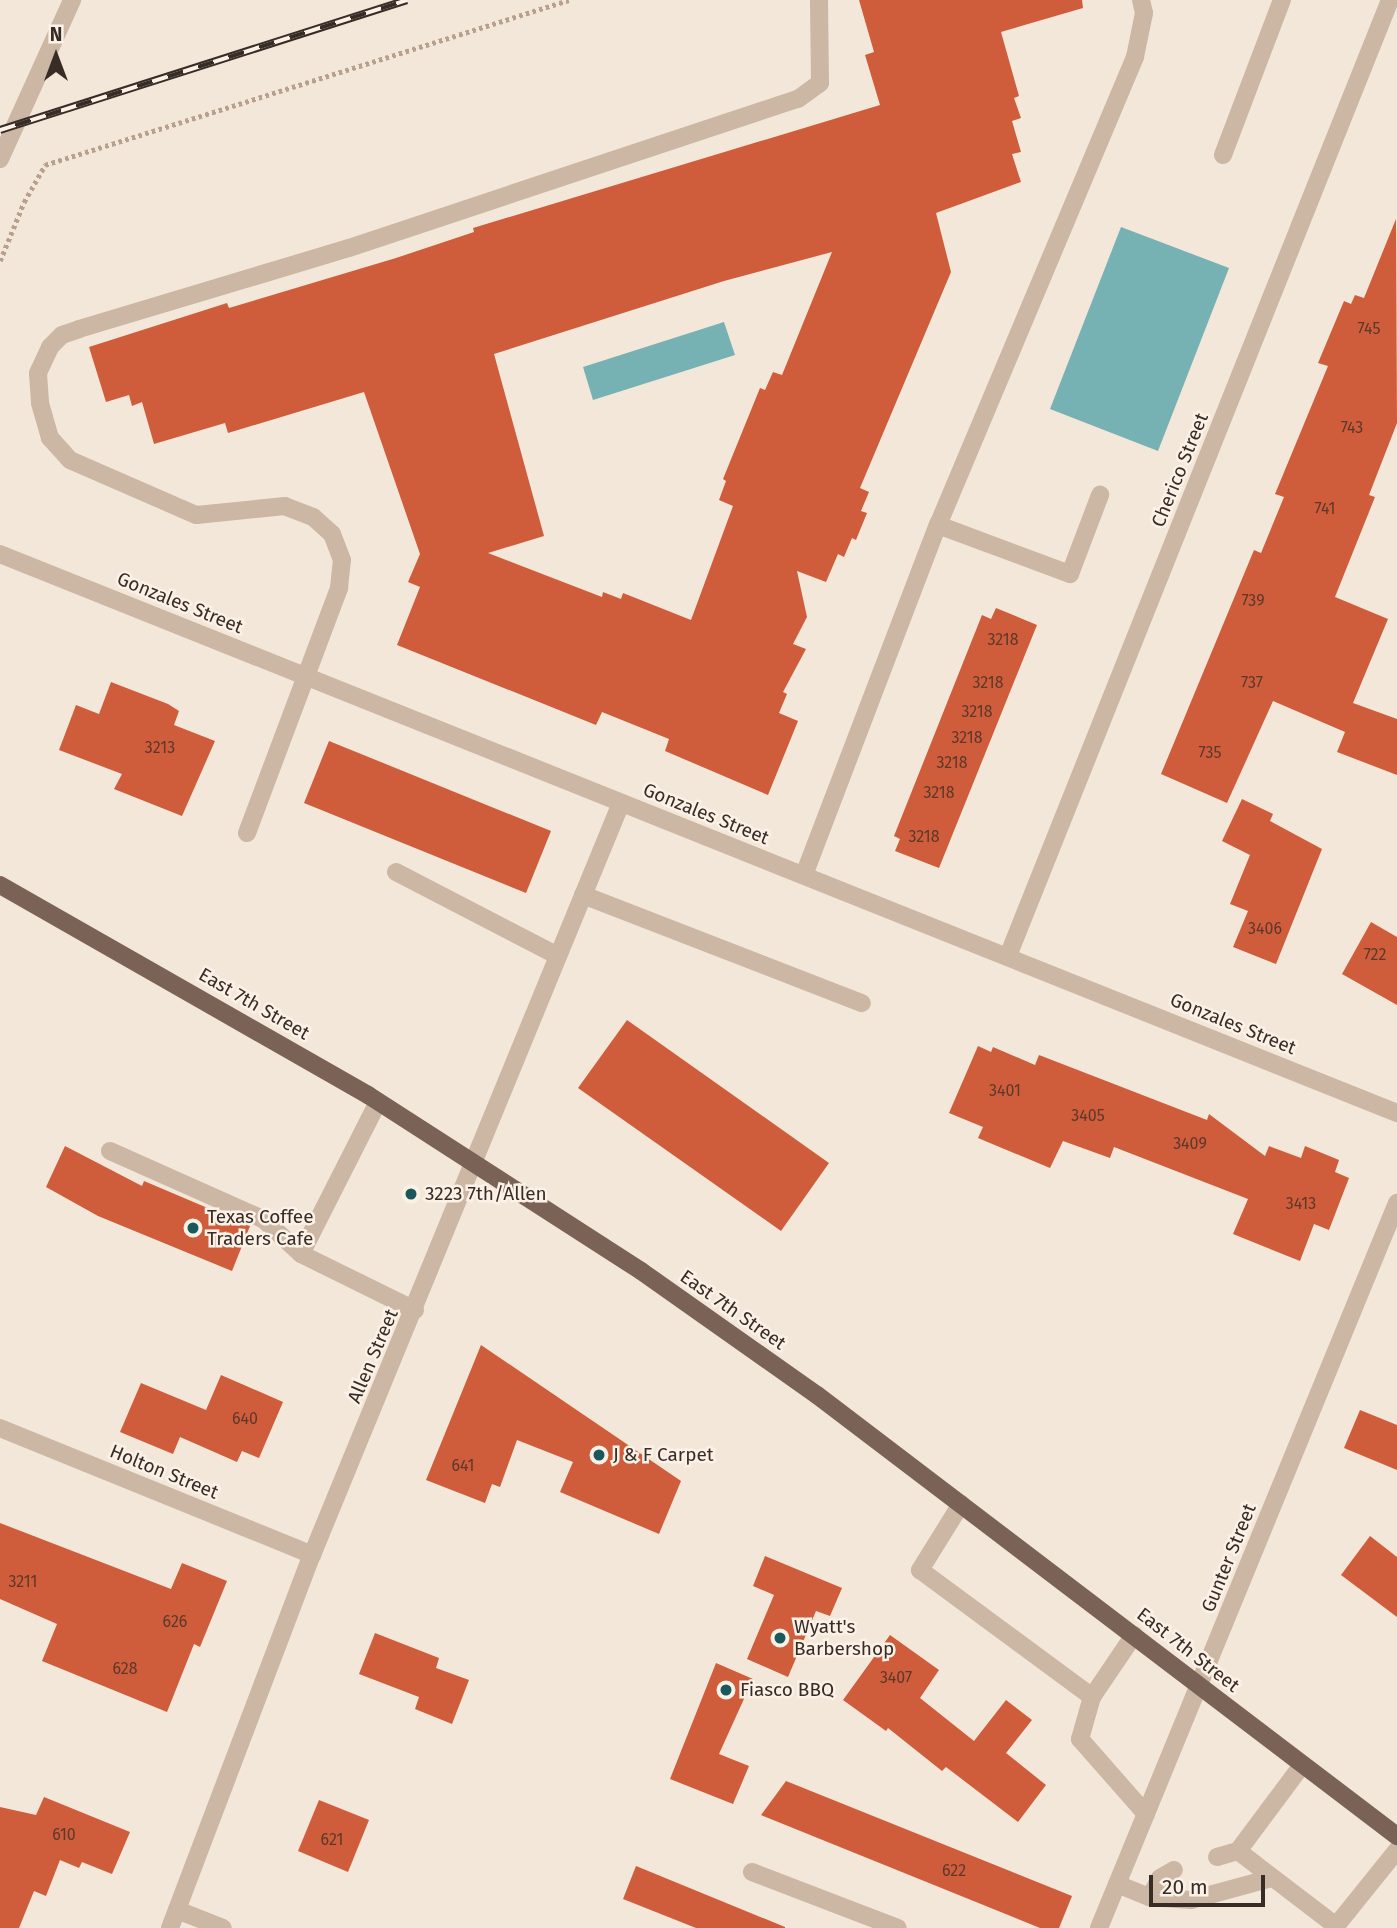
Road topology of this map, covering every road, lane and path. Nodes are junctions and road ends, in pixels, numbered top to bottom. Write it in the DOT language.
graph roads {
  1 [pos="72,0"];
  2 [pos="569,0"];
  3 [pos="818,0"];
  4 [pos="1141,0"];
  5 [pos="1282,0"];
  6 [pos="1390,0"];
  7 [pos="1223,155"];
  8 [pos="0,159"];
  9 [pos="0,261"];
  10 [pos="1100,495"];
  11 [pos="938,525"];
  12 [pos="0,554"];
  13 [pos="306,675"];
  14 [pos="621,803"];
  15 [pos="247,833"];
  16 [pos="396,872"];
  17 [pos="804,875"];
  18 [pos="0,885"];
  19 [pos="583,895"];
  20 [pos="558,956"];
  21 [pos="1008,956"];
  22 [pos="862,1003"];
  23 [pos="378,1102"];
  24 [pos="1397,1114"];
  25 [pos="110,1151"];
  26 [pos="472,1161"];
  27 [pos="1397,1203"];
  28 [pos="301,1254"];
  29 [pos="415,1310"];
  30 [pos="0,1428"];
  31 [pos="961,1504"];
  32 [pos="312,1555"];
  33 [pos="1134,1635"];
  34 [pos="1199,1686"];
  35 [pos="1092,1697"];
  36 [pos="1303,1765"];
  37 [pos="1146,1814"];
  38 [pos="1397,1836"];
  39 [pos="1397,1850"];
  40 [pos="1238,1851"];
  41 [pos="1217,1857"];
  42 [pos="1174,1870"];
  43 [pos="752,1872"];
  44 [pos="1272,1878"];
  45 [pos="1117,1884"];
  46 [pos="1150,1898"];
  47 [pos="177,1910"];
  48 [pos="170,1928"];
  49 [pos="223,1928"];
  50 [pos="898,1928"];
  51 [pos="1098,1928"];
  1 -- 8 [label="street"];
  2 -- 9 [label="path"];
  3 -- 13 [label="street"];
  4 -- 11 [label="street"];
  5 -- 7 [label="street"];
  6 -- 21 [label="street, Cherico Street"];
  10 -- 11 [label="street"];
  11 -- 17 [label="street"];
  12 -- 13 [label="street, Gonzales Street"];
  13 -- 14 [label="street, Gonzales Street"];
  13 -- 15 [label="street"];
  14 -- 17 [label="street, Gonzales Street"];
  14 -- 19 [label="street, Allen Street"];
  16 -- 20 [label="street"];
  17 -- 21 [label="street, Gonzales Street"];
  18 -- 23 [label="main road, East 7th Street"];
  19 -- 20 [label="street, Allen Street"];
  19 -- 22 [label="street"];
  20 -- 26 [label="street, Allen Street"];
  21 -- 24 [label="street, Gonzales Street"];
  23 -- 26 [label="main road, East 7th Street"];
  23 -- 28 [label="street"];
  25 -- 28 [label="street"];
  26 -- 29 [label="street, Allen Street"];
  26 -- 31 [label="main road, East 7th Street"];
  27 -- 34 [label="street, Gunter Street"];
  28 -- 29 [label="street"];
  29 -- 32 [label="street, Allen Street"];
  30 -- 32 [label="street, Holton Street"];
  31 -- 33 [label="main road, East 7th Street"];
  31 -- 35 [label="street"];
  32 -- 47 [label="street, Allen Street"];
  33 -- 34 [label="main road, East 7th Street"];
  33 -- 35 [label="street"];
  34 -- 36 [label="main road, East 7th Street"];
  34 -- 37 [label="street, Gunter Street"];
  35 -- 37 [label="street"];
  36 -- 38 [label="main road, East 7th Street"];
  36 -- 40 [label="street"];
  37 -- 45 [label="street, Gunter Street"];
  39 -- 44 [label="street"];
  40 -- 41 [label="street"];
  40 -- 44 [label="street"];
  42 -- 46 [label="street"];
  43 -- 50 [label="street"];
  44 -- 46 [label="street"];
  45 -- 46 [label="street"];
  45 -- 51 [label="street, Gunter Street"];
  47 -- 48 [label="street, Allen Street"];
  47 -- 49 [label="street"];
}
